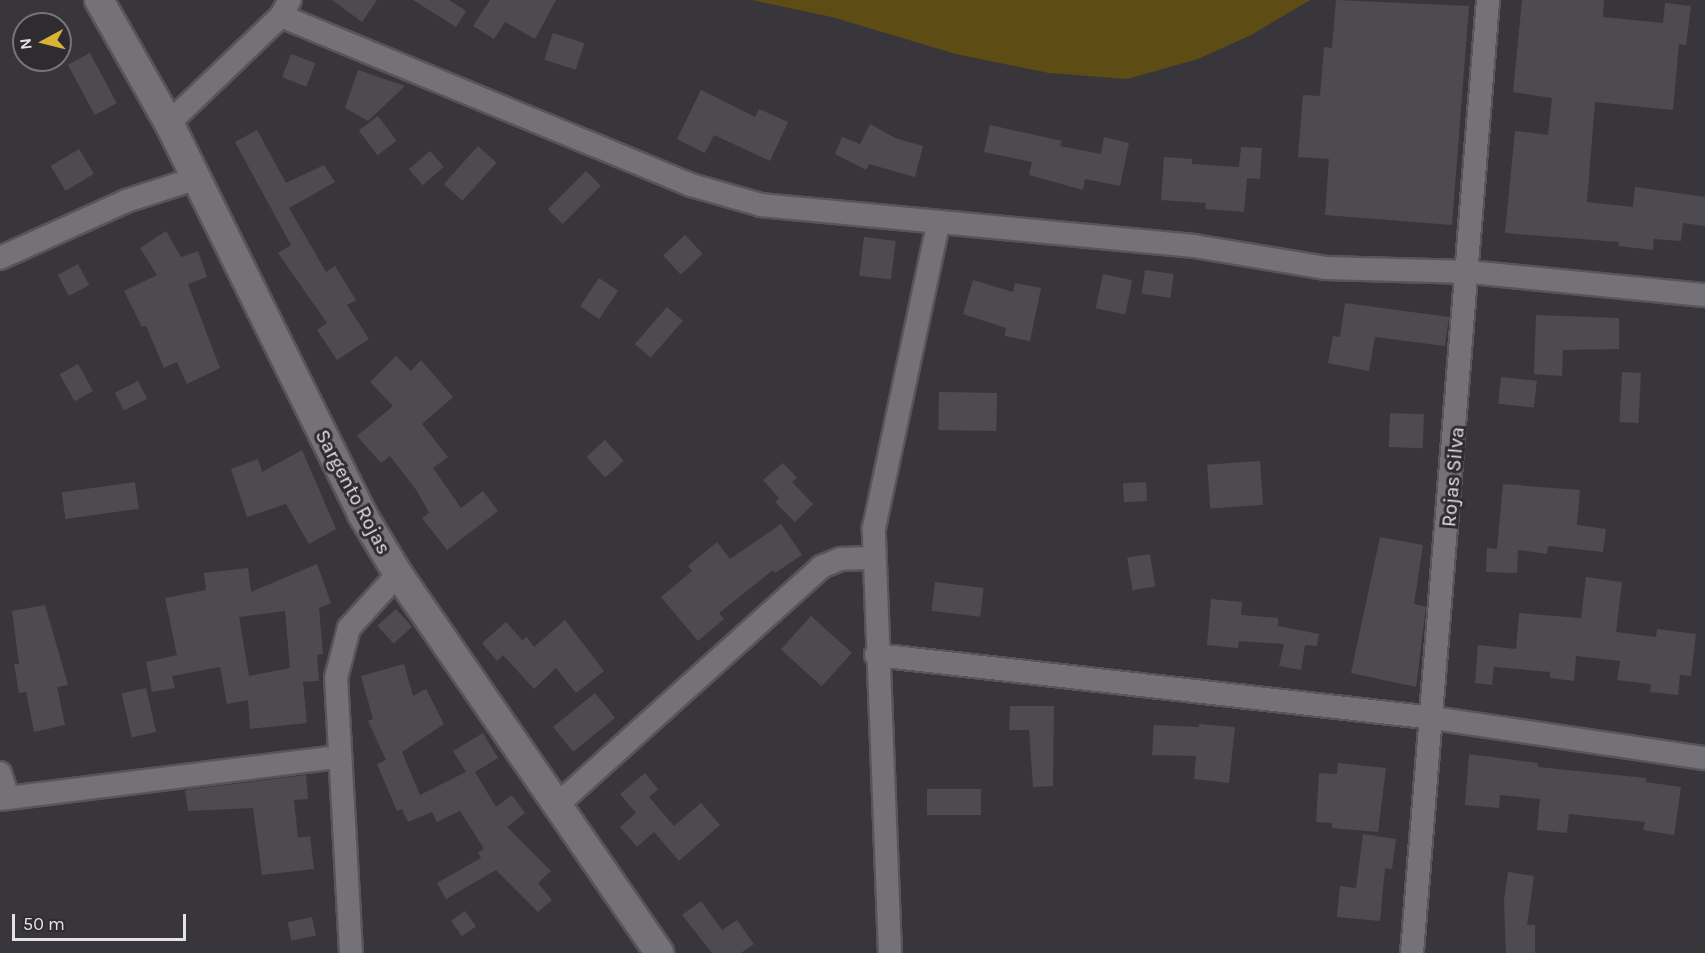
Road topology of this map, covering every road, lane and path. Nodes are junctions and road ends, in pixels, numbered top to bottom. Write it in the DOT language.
graph roads {
  1 [pos="99,0"];
  2 [pos="1488,0"];
  3 [pos="286,8"];
  4 [pos="169,123"];
  5 [pos="197,178"];
  6 [pos="938,225"];
  7 [pos="0,258"];
  8 [pos="1469,272"];
  9 [pos="1705,295"];
  10 [pos="874,558"];
  11 [pos="398,574"];
  12 [pos="876,655"];
  13 [pos="1432,718"];
  14 [pos="338,757"];
  15 [pos="1705,758"];
  16 [pos="0,773"];
  17 [pos="4,798"];
  18 [pos="557,805"];
  19 [pos="351,953"];
  20 [pos="659,953"];
  21 [pos="890,953"];
  22 [pos="1412,953"];
  1 -- 4 [label="street, Sargento Rojas"];
  2 -- 8 [label="street, Rojas Silva"];
  3 -- 4 [label="street"];
  3 -- 6 [label="street"];
  4 -- 5 [label="street, Sargento Rojas"];
  5 -- 7 [label="street"];
  5 -- 11 [label="street, Sargento Rojas"];
  6 -- 8 [label="street"];
  6 -- 10 [label="street"];
  8 -- 9 [label="street"];
  8 -- 13 [label="street, Rojas Silva"];
  10 -- 12 [label="street"];
  10 -- 18 [label="street"];
  11 -- 14 [label="street"];
  11 -- 18 [label="street, Sargento Rojas"];
  12 -- 13 [label="street"];
  12 -- 21 [label="street"];
  13 -- 15 [label="street"];
  13 -- 22 [label="street, Rojas Silva"];
  14 -- 17 [label="street"];
  14 -- 19 [label="street"];
  16 -- 17 [label="street"];
  18 -- 20 [label="street, Sargento Rojas"];
}
